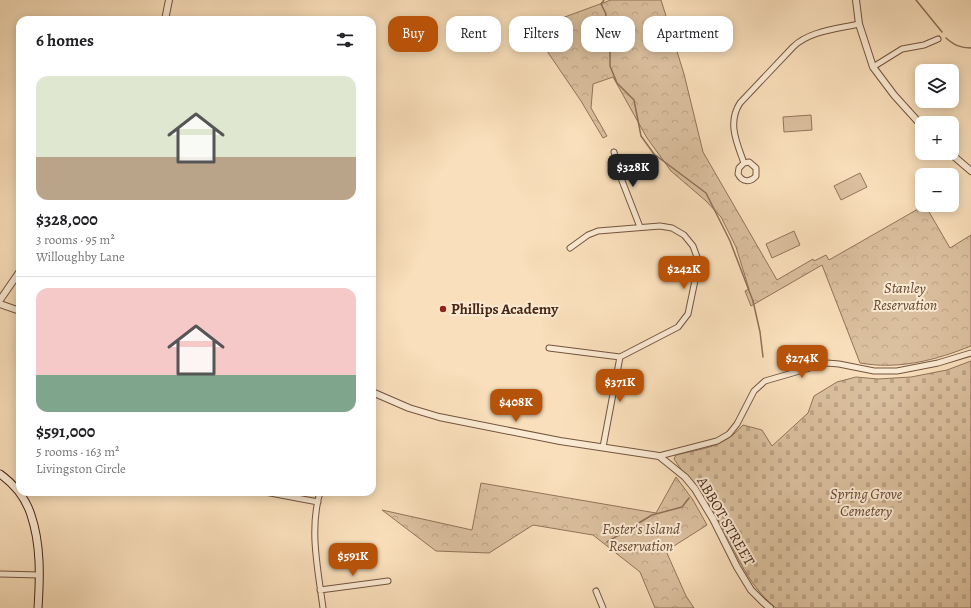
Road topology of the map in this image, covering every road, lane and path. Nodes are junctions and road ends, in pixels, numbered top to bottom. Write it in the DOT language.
graph roads {
  1 [pos="169,0"];
  2 [pos="856,0"];
  3 [pos="166,16"];
  4 [pos="859,24"];
  5 [pos="938,39"];
  6 [pos="873,67"];
  7 [pos="915,118"];
  8 [pos="614,152"];
  9 [pos="958,160"];
  10 [pos="744,163"];
  11 [pos="971,171"];
  12 [pos="640,227"];
  13 [pos="570,248"];
  14 [pos="16,277"];
  15 [pos="0,300"];
  16 [pos="0,304"];
  17 [pos="16,310"];
  18 [pos="549,348"];
  19 [pos="971,353"];
  20 [pos="620,357"];
  21 [pos="376,394"];
  22 [pos="603,447"];
  23 [pos="659,456"];
  24 [pos="0,474"];
  25 [pos="16,490"];
  26 [pos="21,496"];
  27 [pos="286,496"];
  28 [pos="319,496"];
  29 [pos="318,502"];
  30 [pos="0,574"];
  31 [pos="39,575"];
  32 [pos="388,581"];
  33 [pos="320,590"];
  34 [pos="596,592"];
  35 [pos="38,608"];
  36 [pos="323,608"];
  37 [pos="603,608"];
  38 [pos="770,608"];
  1 -- 3 [label="street"];
  2 -- 4 [label="street"];
  4 -- 6 [label="street"];
  4 -- 10 [label="street"];
  5 -- 6 [label="street"];
  6 -- 7 [label="street"];
  8 -- 12 [label="street"];
  9 -- 11 [label="street"];
  12 -- 13 [label="street"];
  12 -- 20 [label="street"];
  14 -- 15 [label="street"];
  16 -- 17 [label="street"];
  18 -- 20 [label="street"];
  19 -- 23 [label="street"];
  20 -- 22 [label="street"];
  21 -- 22 [label="street, ABBOT STREET"];
  22 -- 23 [label="street, ABBOT STREET"];
  23 -- 38 [label="street, ABBOT STREET"];
  24 -- 25 [label="main road"];
  26 -- 31 [label="main road"];
  27 -- 29 [label="street"];
  28 -- 29 [label="street"];
  29 -- 33 [label="street"];
  30 -- 31 [label="street"];
  31 -- 35 [label="main road"];
  32 -- 33 [label="street"];
  33 -- 36 [label="street"];
  34 -- 37 [label="street"];
}
